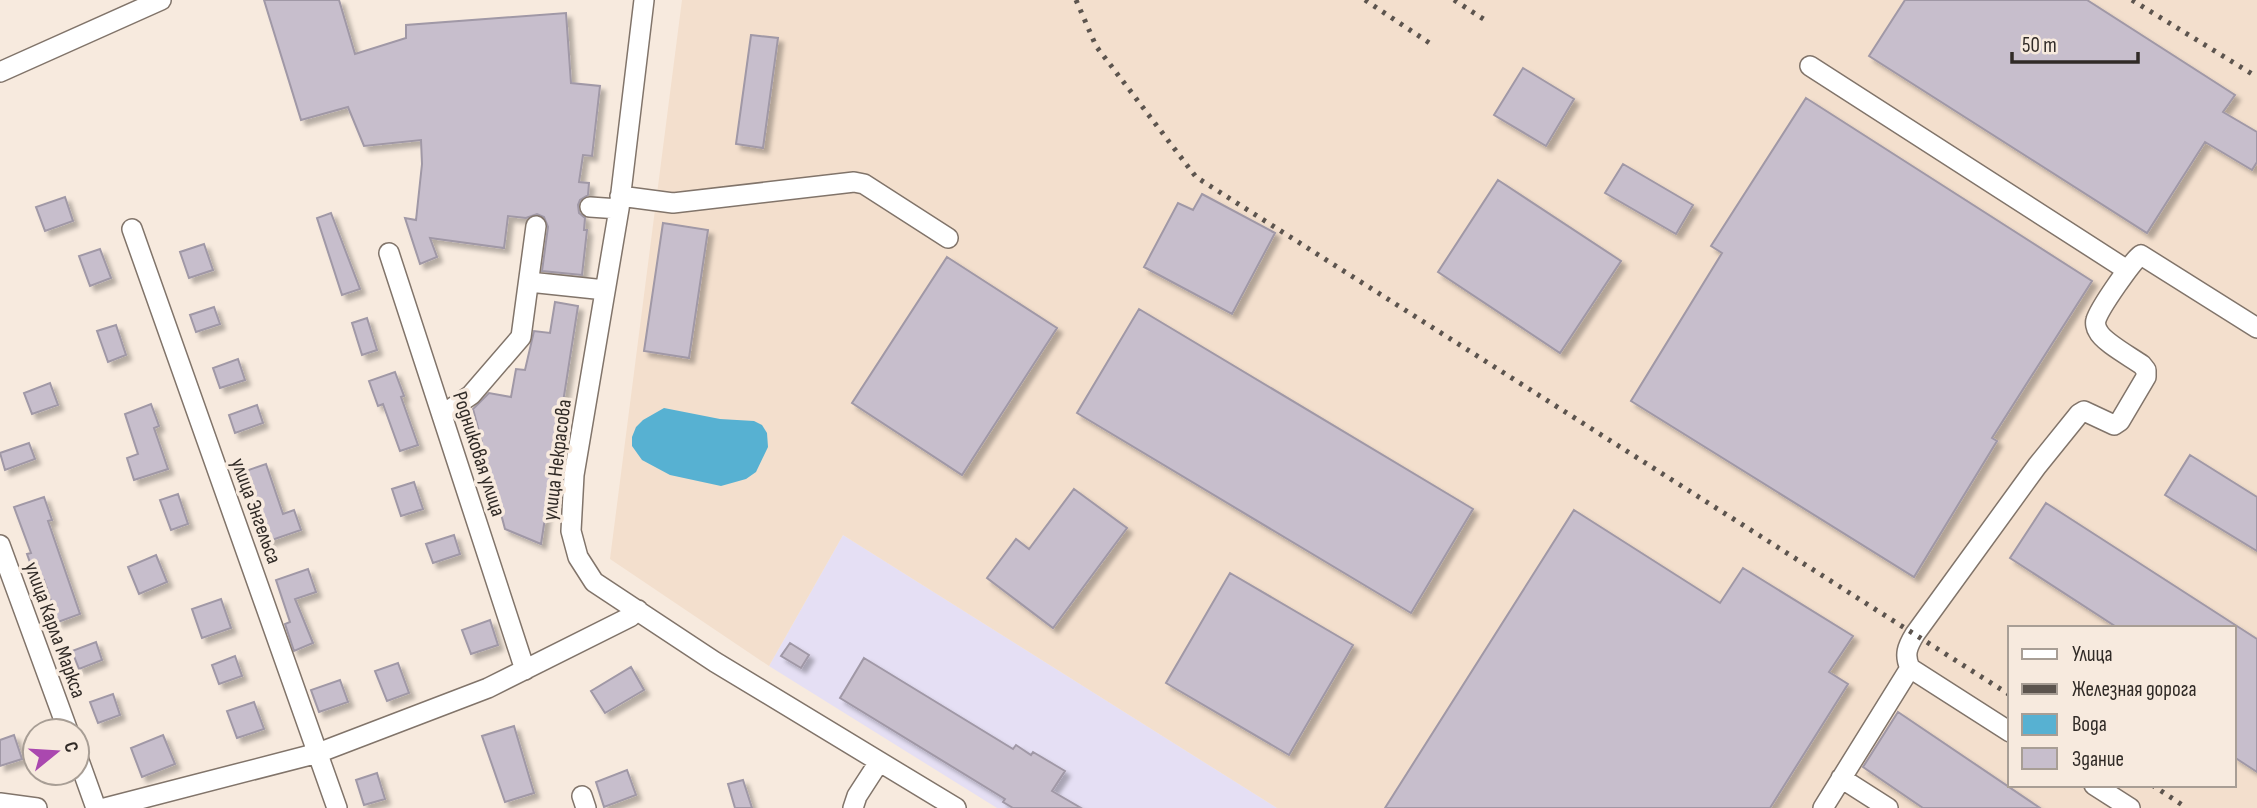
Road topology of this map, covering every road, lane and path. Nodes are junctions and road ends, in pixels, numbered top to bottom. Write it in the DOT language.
graph roads {
  1 [pos="161,0"];
  2 [pos="644,0"];
  3 [pos="1810,66"];
  4 [pos="0,72"];
  5 [pos="619,203"];
  6 [pos="590,208"];
  7 [pos="536,226"];
  8 [pos="132,229"];
  9 [pos="948,238"];
  10 [pos="389,253"];
  11 [pos="2127,270"];
  12 [pos="529,282"];
  13 [pos="605,290"];
  14 [pos="2257,328"];
  15 [pos="442,415"];
  16 [pos="0,545"];
  17 [pos="638,610"];
  18 [pos="1910,668"];
  19 [pos="525,670"];
  20 [pos="63,717"];
  21 [pos="2008,731"];
  22 [pos="318,753"];
  23 [pos="879,762"];
  24 [pos="1841,778"];
  25 [pos="88,787"];
  26 [pos="2097,787"];
  27 [pos="0,803"];
  28 [pos="37,808"];
  29 [pos="96,808"];
  30 [pos="104,808"];
  31 [pos="337,808"];
  32 [pos="853,808"];
  33 [pos="956,808"];
  34 [pos="1823,808"];
  35 [pos="1888,808"];
  36 [pos="2130,808"];
  1 -- 4 [label="street"];
  2 -- 5 [label="street, улица Некрасова"];
  3 -- 11 [label="street"];
  5 -- 6 [label="street"];
  5 -- 9 [label="street"];
  5 -- 13 [label="street, улица Некрасова"];
  7 -- 12 [label="street"];
  8 -- 22 [label="street, улица Энгельса"];
  10 -- 15 [label="street, Родниковая улица"];
  11 -- 14 [label="street"];
  11 -- 18 [label="street"];
  12 -- 13 [label="street"];
  12 -- 15 [label="street"];
  13 -- 17 [label="street, улица Некрасова"];
  15 -- 19 [label="street, Родниковая улица"];
  16 -- 20 [label="street, улица Карла Маркса"];
  17 -- 19 [label="street"];
  17 -- 23 [label="street, улица Некрасова"];
  18 -- 21 [label="street"];
  18 -- 24 [label="street"];
  19 -- 22 [label="street"];
  22 -- 30 [label="street"];
  22 -- 31 [label="street, улица Энгельса"];
  23 -- 32 [label="street"];
  23 -- 33 [label="street, улица Некрасова"];
  24 -- 34 [label="street"];
  24 -- 35 [label="street"];
  25 -- 29 [label="street"];
  26 -- 36 [label="street"];
  27 -- 28 [label="street"];
}
